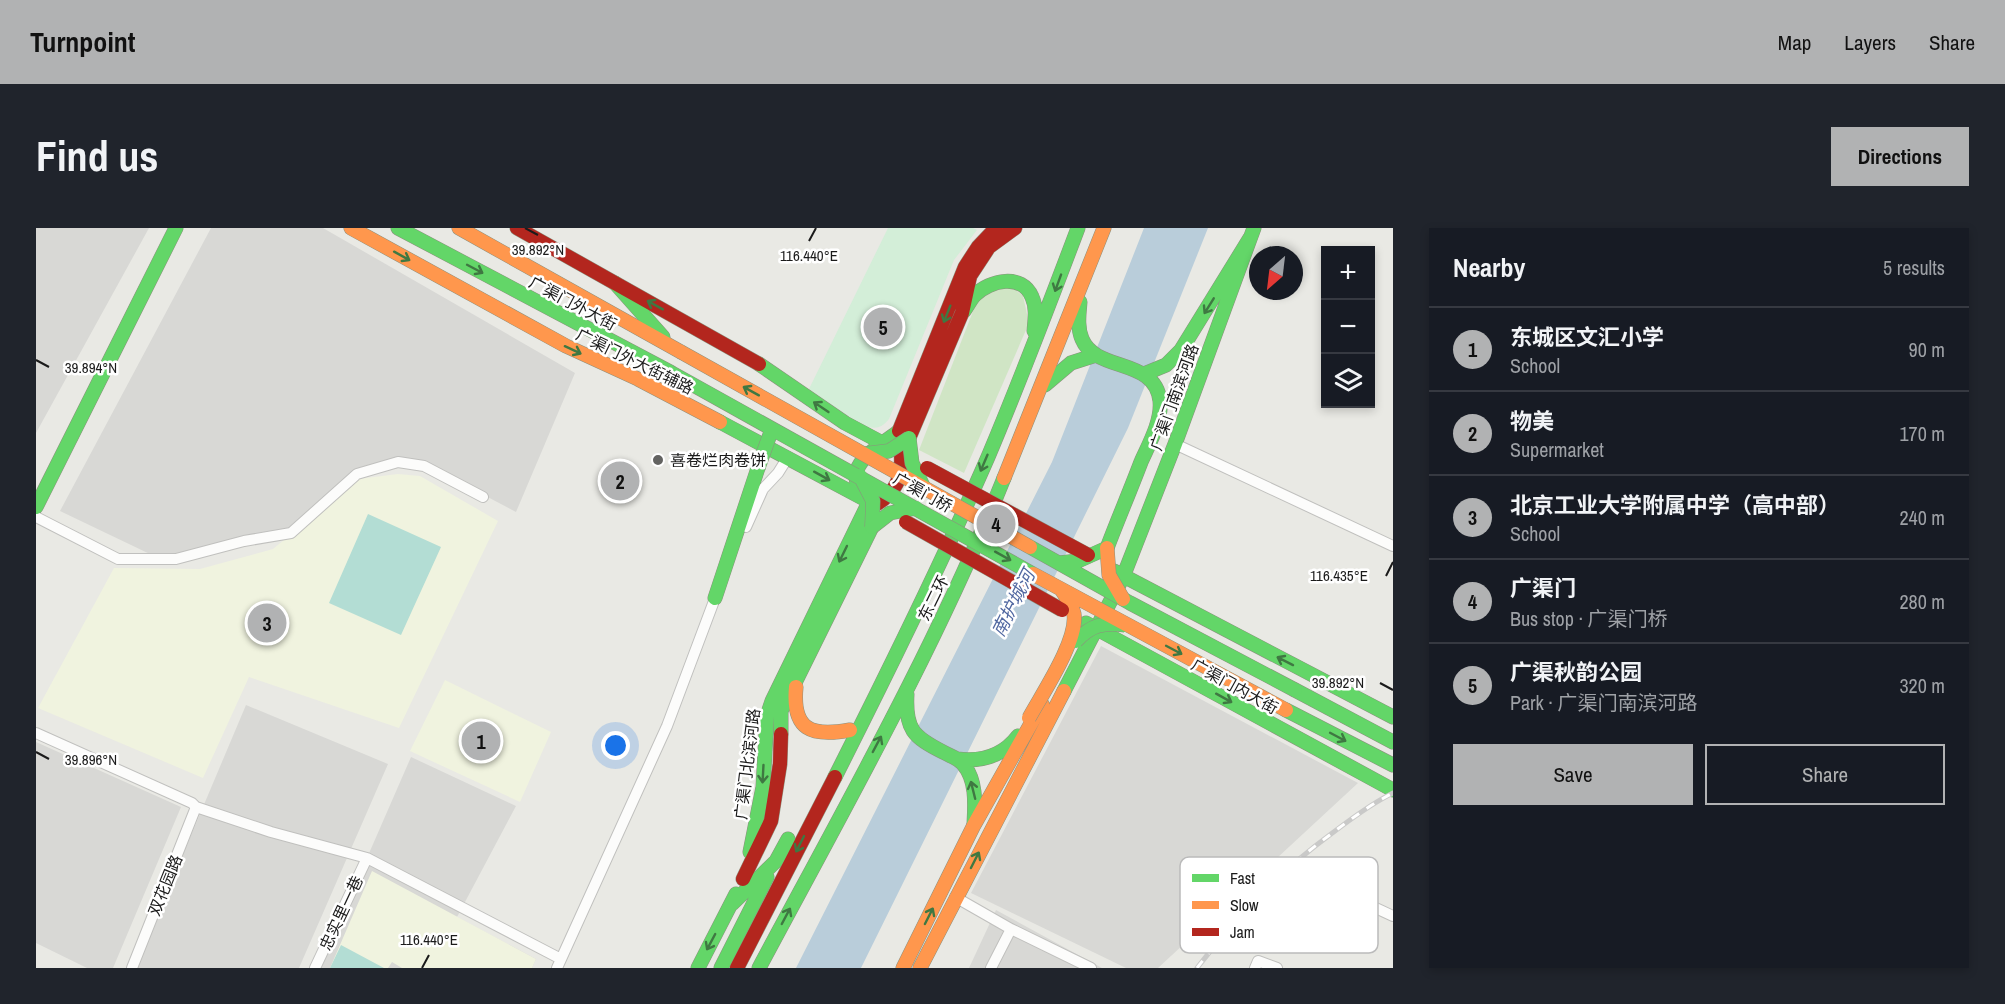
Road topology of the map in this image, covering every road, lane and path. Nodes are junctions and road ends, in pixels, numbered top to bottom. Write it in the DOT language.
graph roads {
  1 [pos="176,228"];
  2 [pos="351,228"];
  3 [pos="398,228"];
  4 [pos="459,228"];
  5 [pos="517,228"];
  6 [pos="995,228"];
  7 [pos="1015,228"];
  8 [pos="1078,228"];
  9 [pos="1104,228"];
  10 [pos="1252,233"];
  11 [pos="615,283"];
  12 [pos="1081,287"];
  13 [pos="963,313"];
  14 [pos="676,350"];
  15 [pos="1096,355"];
  16 [pos="1030,358"];
  17 [pos="670,372"];
  18 [pos="1144,374"];
  19 [pos="1041,389"];
  20 [pos="772,429"];
  21 [pos="909,438"];
  22 [pos="884,444"];
  23 [pos="1175,444"];
  24 [pos="901,453"];
  25 [pos="865,454"];
  26 [pos="788,457"];
  27 [pos="860,476"];
  28 [pos="923,486"];
  29 [pos="483,497"];
  30 [pos="872,503"];
  31 [pos="36,507"];
  32 [pos="916,508"];
  33 [pos="36,517"];
  34 [pos="872,527"];
  35 [pos="1393,546"];
  36 [pos="1107,548"];
  37 [pos="1059,563"];
  38 [pos="1123,577"];
  39 [pos="1061,589"];
  40 [pos="715,598"];
  41 [pos="1123,599"];
  42 [pos="1062,610"];
  43 [pos="1125,625"];
  44 [pos="1095,628"];
  45 [pos="901,645"];
  46 [pos="798,675"];
  47 [pos="908,688"];
  48 [pos="1295,690"];
  49 [pos="1286,710"];
  50 [pos="1393,717"];
  51 [pos="850,730"];
  52 [pos="36,733"];
  53 [pos="1393,742"];
  54 [pos="957,759"];
  55 [pos="1393,765"];
  56 [pos="1393,790"];
  57 [pos="194,805"];
  58 [pos="974,825"];
  59 [pos="367,858"];
  60 [pos="776,861"];
  61 [pos="743,879"];
  62 [pos="955,897"];
  63 [pos="732,904"];
  64 [pos="1378,909"];
  65 [pos="1393,916"];
  66 [pos="1011,929"];
  67 [pos="926,955"];
  68 [pos="559,964"];
  69 [pos="132,968"];
  70 [pos="315,968"];
  71 [pos="698,968"];
  72 [pos="721,968"];
  73 [pos="737,968"];
  74 [pos="759,968"];
  75 [pos="903,968"];
  76 [pos="912,968"];
  77 [pos="920,968"];
  78 [pos="991,968"];
  79 [pos="1091,968"];
  80 [pos="1256,968"];
  81 [pos="1277,968"];
  1 -- 31 [label="main road"];
  2 -- 26 [label="main road, 广渠门外大街辅路, one-way"];
  3 -- 17 [label="main road, 广渠门外大街, one-way"];
  4 -- 14 [label="main road, 广渠门外大街"];
  5 -- 11 [label="main road"];
  6 -- 22 [label="main road, one-way"];
  7 -- 13 [label="main road"];
  8 -- 16 [label="main road, 东二环, one-way"];
  9 -- 12 [label="main road, 东二环"];
  10 -- 18 [label="main road, one-way"];
  10 -- 23 [label="main road, 广渠门南滨河路"];
  11 -- 14 [label="main road"];
  22 -- 11 [label="main road, one-way"];
  12 -- 15 [label="main road"];
  12 -- 19 [label="main road, 东二环"];
  13 -- 16 [label="main road"];
  13 -- 21 [label="main road"];
  25 -- 14 [label="main road, 广渠门桥, one-way, bridge"];
  15 -- 18 [label="main road"];
  15 -- 19 [label="main road"];
  16 -- 45 [label="main road, 东二环, one-way"];
  17 -- 20 [label="main road, 广渠门桥, bridge"];
  18 -- 36 [label="main road"];
  19 -- 47 [label="main road, 东二环"];
  20 -- 27 [label="main road, 广渠门桥, bridge"];
  20 -- 40 [label="main road, bridge"];
  21 -- 25 [label="main road, bridge"];
  21 -- 28 [label="main road, bridge"];
  22 -- 24 [label="main road"];
  22 -- 30 [label="main road"];
  23 -- 35 [label="street"];
  23 -- 38 [label="main road, 广渠门南滨河路"];
  24 -- 30 [label="main road"];
  24 -- 38 [label="main road, 广渠门桥, bridge"];
  25 -- 28 [label="main road, 广渠门桥, bridge"];
  26 -- 30 [label="main road, 广渠门外大街辅路, one-way"];
  26 -- 40 [label="street"];
  27 -- 32 [label="main road, 广渠门桥, bridge"];
  27 -- 34 [label="main road, bridge"];
  28 -- 37 [label="main road, 广渠门桥, bridge"];
  29 -- 33 [label="street"];
  30 -- 42 [label="main road, 广渠门外大街辅路, bridge"];
  30 -- 61 [label="main road, 广渠门北滨河路, one-way"];
  32 -- 34 [label="main road, bridge"];
  32 -- 39 [label="main road, 广渠门桥, one-way, bridge"];
  34 -- 46 [label="main road"];
  36 -- 37 [label="main road, bridge"];
  36 -- 41 [label="main road, bridge"];
  37 -- 41 [label="main road, 广渠门桥, bridge"];
  38 -- 44 [label="main road, 广渠门南滨河路"];
  50 -- 38 [label="main road, one-way"];
  39 -- 43 [label="main road, 广渠门桥, bridge"];
  39 -- 54 [label="main road, bridge"];
  40 -- 68 [label="street"];
  41 -- 48 [label="main road, 广渠门桥, bridge"];
  42 -- 44 [label="main road, 广渠门内大街"];
  43 -- 49 [label="main road, 广渠门桥, one-way, bridge"];
  43 -- 58 [label="main road, bridge"];
  44 -- 56 [label="main road, 广渠门内大街, one-way"];
  62 -- 44 [label="main road, one-way"];
  45 -- 51 [label="main road"];
  45 -- 73 [label="main road, 东二环, one-way"];
  46 -- 51 [label="main road"];
  46 -- 61 [label="main road"];
  47 -- 54 [label="main road"];
  74 -- 47 [label="main road, 东二环, one-way"];
  48 -- 53 [label="main road, 广渠门内大街"];
  49 -- 55 [label="main road, 广渠门内大街, one-way"];
  51 -- 60 [label="main road"];
  52 -- 57 [label="street"];
  58 -- 54 [label="main road, one-way"];
  57 -- 59 [label="street"];
  57 -- 69 [label="street, 双花园路"];
  75 -- 58 [label="main road, one-way"];
  59 -- 68 [label="street"];
  59 -- 70 [label="street, 忠实里一巷"];
  60 -- 63 [label="main road"];
  60 -- 72 [label="main road"];
  61 -- 63 [label="main road, 广渠门北滨河路"];
  62 -- 66 [label="street"];
  62 -- 67 [label="main road"];
  63 -- 71 [label="main road, 广渠门北滨河路, one-way"];
  64 -- 65 [label="street"];
  66 -- 78 [label="street"];
  66 -- 79 [label="street"];
  67 -- 76 [label="main road"];
  67 -- 77 [label="main road"];
  80 -- 81 [label="street"];
}
